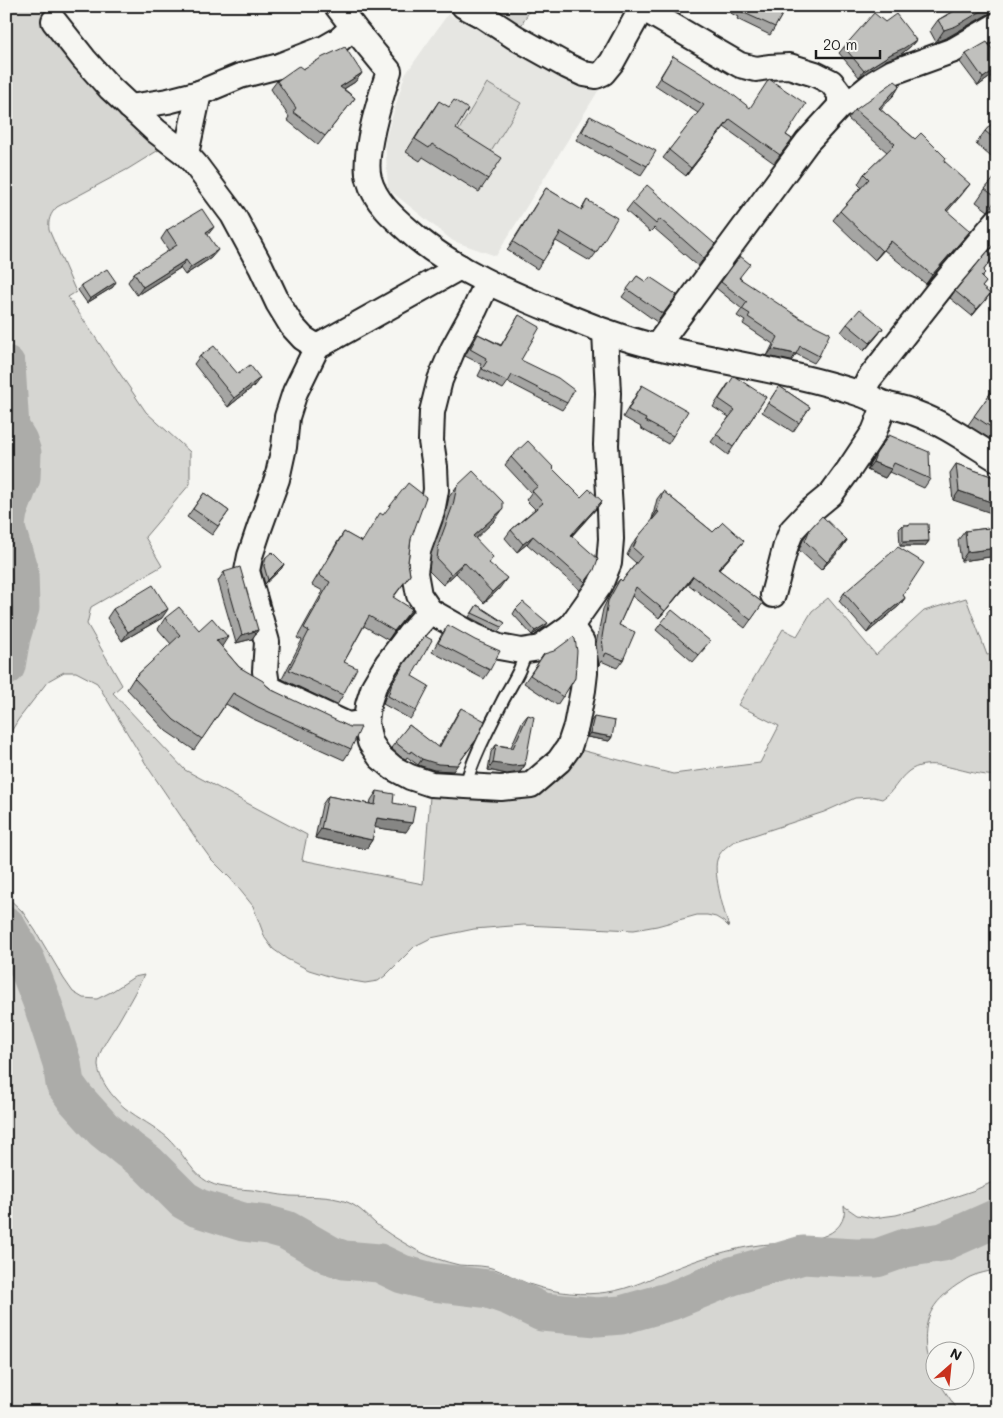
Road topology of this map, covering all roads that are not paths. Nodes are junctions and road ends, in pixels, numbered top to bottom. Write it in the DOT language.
graph roads {
  1 [pos="337,6"];
  2 [pos="464,6"];
  3 [pos="642,7"];
  4 [pos="54,21"];
  5 [pos="997,25"];
  6 [pos="353,27"];
  7 [pos="199,93"];
  8 [pos="840,106"];
  9 [pos="130,107"];
  10 [pos="186,154"];
  11 [pos="997,221"];
  12 [pos="460,267"];
  13 [pos="487,283"];
  14 [pos="605,332"];
  15 [pos="317,347"];
  16 [pos="656,347"];
  17 [pos="862,394"];
  18 [pos="885,404"];
  19 [pos="997,459"];
  20 [pos="773,595"];
  21 [pos="430,611"];
  22 [pos="571,626"];
  23 [pos="526,650"];
  24 [pos="366,722"];
  25 [pos="465,786"];
  1 -- 6 [label="street"];
  2 -- 3 [label="street"];
  3 -- 8 [label="street"];
  4 -- 9 [label="street"];
  5 -- 8 [label="street"];
  6 -- 7 [label="street"];
  6 -- 12 [label="street"];
  7 -- 9 [label="street"];
  7 -- 10 [label="street"];
  8 -- 16 [label="street"];
  9 -- 10 [label="street"];
  10 -- 15 [label="street"];
  11 -- 17 [label="street"];
  12 -- 13 [label="street"];
  12 -- 15 [label="street"];
  13 -- 14 [label="street"];
  13 -- 21 [label="street"];
  14 -- 16 [label="street"];
  14 -- 22 [label="street"];
  15 -- 24 [label="street"];
  16 -- 17 [label="street"];
  17 -- 18 [label="street"];
  18 -- 19 [label="street"];
  18 -- 20 [label="street"];
  21 -- 23 [label="street"];
  21 -- 24 [label="street"];
  22 -- 23 [label="street"];
  22 -- 25 [label="street"];
  23 -- 25 [label="lane"];
  24 -- 25 [label="street"];
}
